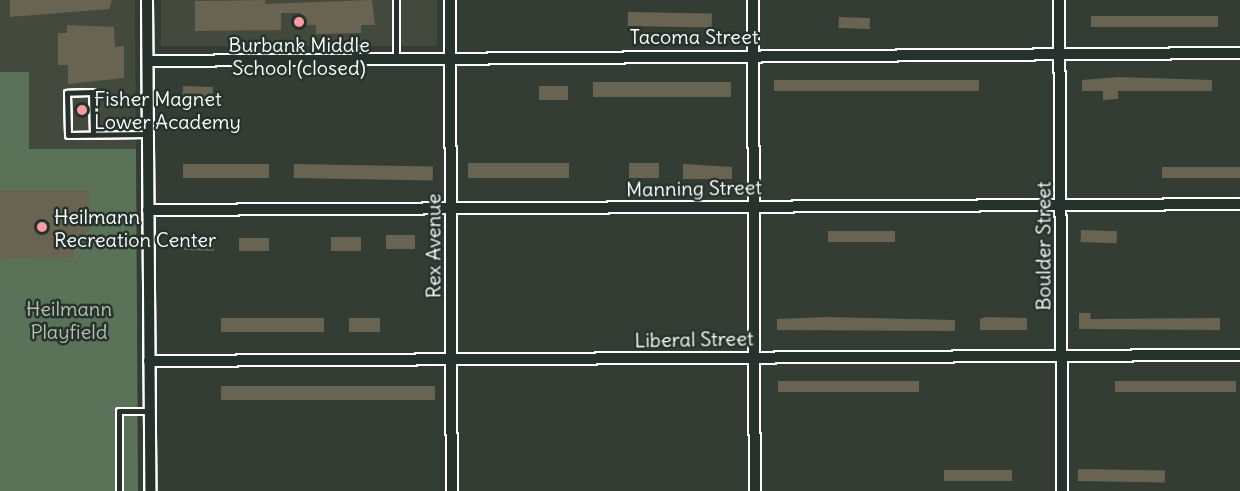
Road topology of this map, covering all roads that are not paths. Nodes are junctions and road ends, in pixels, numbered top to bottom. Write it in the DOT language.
graph roads {
  1 [pos="147,0"];
  2 [pos="396,0"];
  3 [pos="450,0"];
  4 [pos="753,0"];
  5 [pos="1059,0"];
  6 [pos="1059,53"];
  7 [pos="1240,53"];
  8 [pos="753,54"];
  9 [pos="450,56"];
  10 [pos="396,57"];
  11 [pos="148,61"];
  12 [pos="93,134"];
  13 [pos="148,134"];
  14 [pos="1240,204"];
  15 [pos="1060,205"];
  16 [pos="753,206"];
  17 [pos="450,209"];
  18 [pos="148,210"];
  19 [pos="1062,356"];
  20 [pos="1240,356"];
  21 [pos="754,357"];
  22 [pos="452,360"];
  23 [pos="149,361"];
  24 [pos="150,411"];
  25 [pos="119,491"];
  26 [pos="150,491"];
  27 [pos="452,491"];
  28 [pos="755,491"];
  29 [pos="1062,491"];
  1 -- 11 [label="street"];
  2 -- 10 [label="lane"];
  3 -- 9 [label="street, Rex Avenue"];
  4 -- 8 [label="street"];
  5 -- 6 [label="street, Boulder Street"];
  6 -- 7 [label="street, Tacoma Street"];
  6 -- 8 [label="street, Tacoma Street"];
  6 -- 15 [label="street, Boulder Street"];
  8 -- 9 [label="street, Tacoma Street"];
  8 -- 16 [label="street"];
  9 -- 10 [label="street, Tacoma Street"];
  9 -- 17 [label="street, Rex Avenue"];
  10 -- 11 [label="street, Tacoma Street"];
  11 -- 13 [label="street"];
  12 -- 12 [label="lane"];
  12 -- 13 [label="lane"];
  13 -- 18 [label="street"];
  14 -- 15 [label="street, Manning Street"];
  15 -- 16 [label="street, Manning Street"];
  15 -- 19 [label="street, Boulder Street"];
  16 -- 17 [label="street, Manning Street"];
  16 -- 21 [label="street"];
  17 -- 18 [label="street, Manning Street"];
  17 -- 22 [label="street, Rex Avenue"];
  18 -- 23 [label="street"];
  19 -- 20 [label="street, Liberal Street"];
  19 -- 21 [label="street, Liberal Street"];
  19 -- 29 [label="street, Boulder Street"];
  21 -- 22 [label="street, Liberal Street"];
  21 -- 28 [label="street"];
  22 -- 23 [label="street, Liberal Street"];
  22 -- 27 [label="street, Rex Avenue"];
  23 -- 24 [label="street"];
  24 -- 25 [label="lane"];
  24 -- 26 [label="street"];
}
